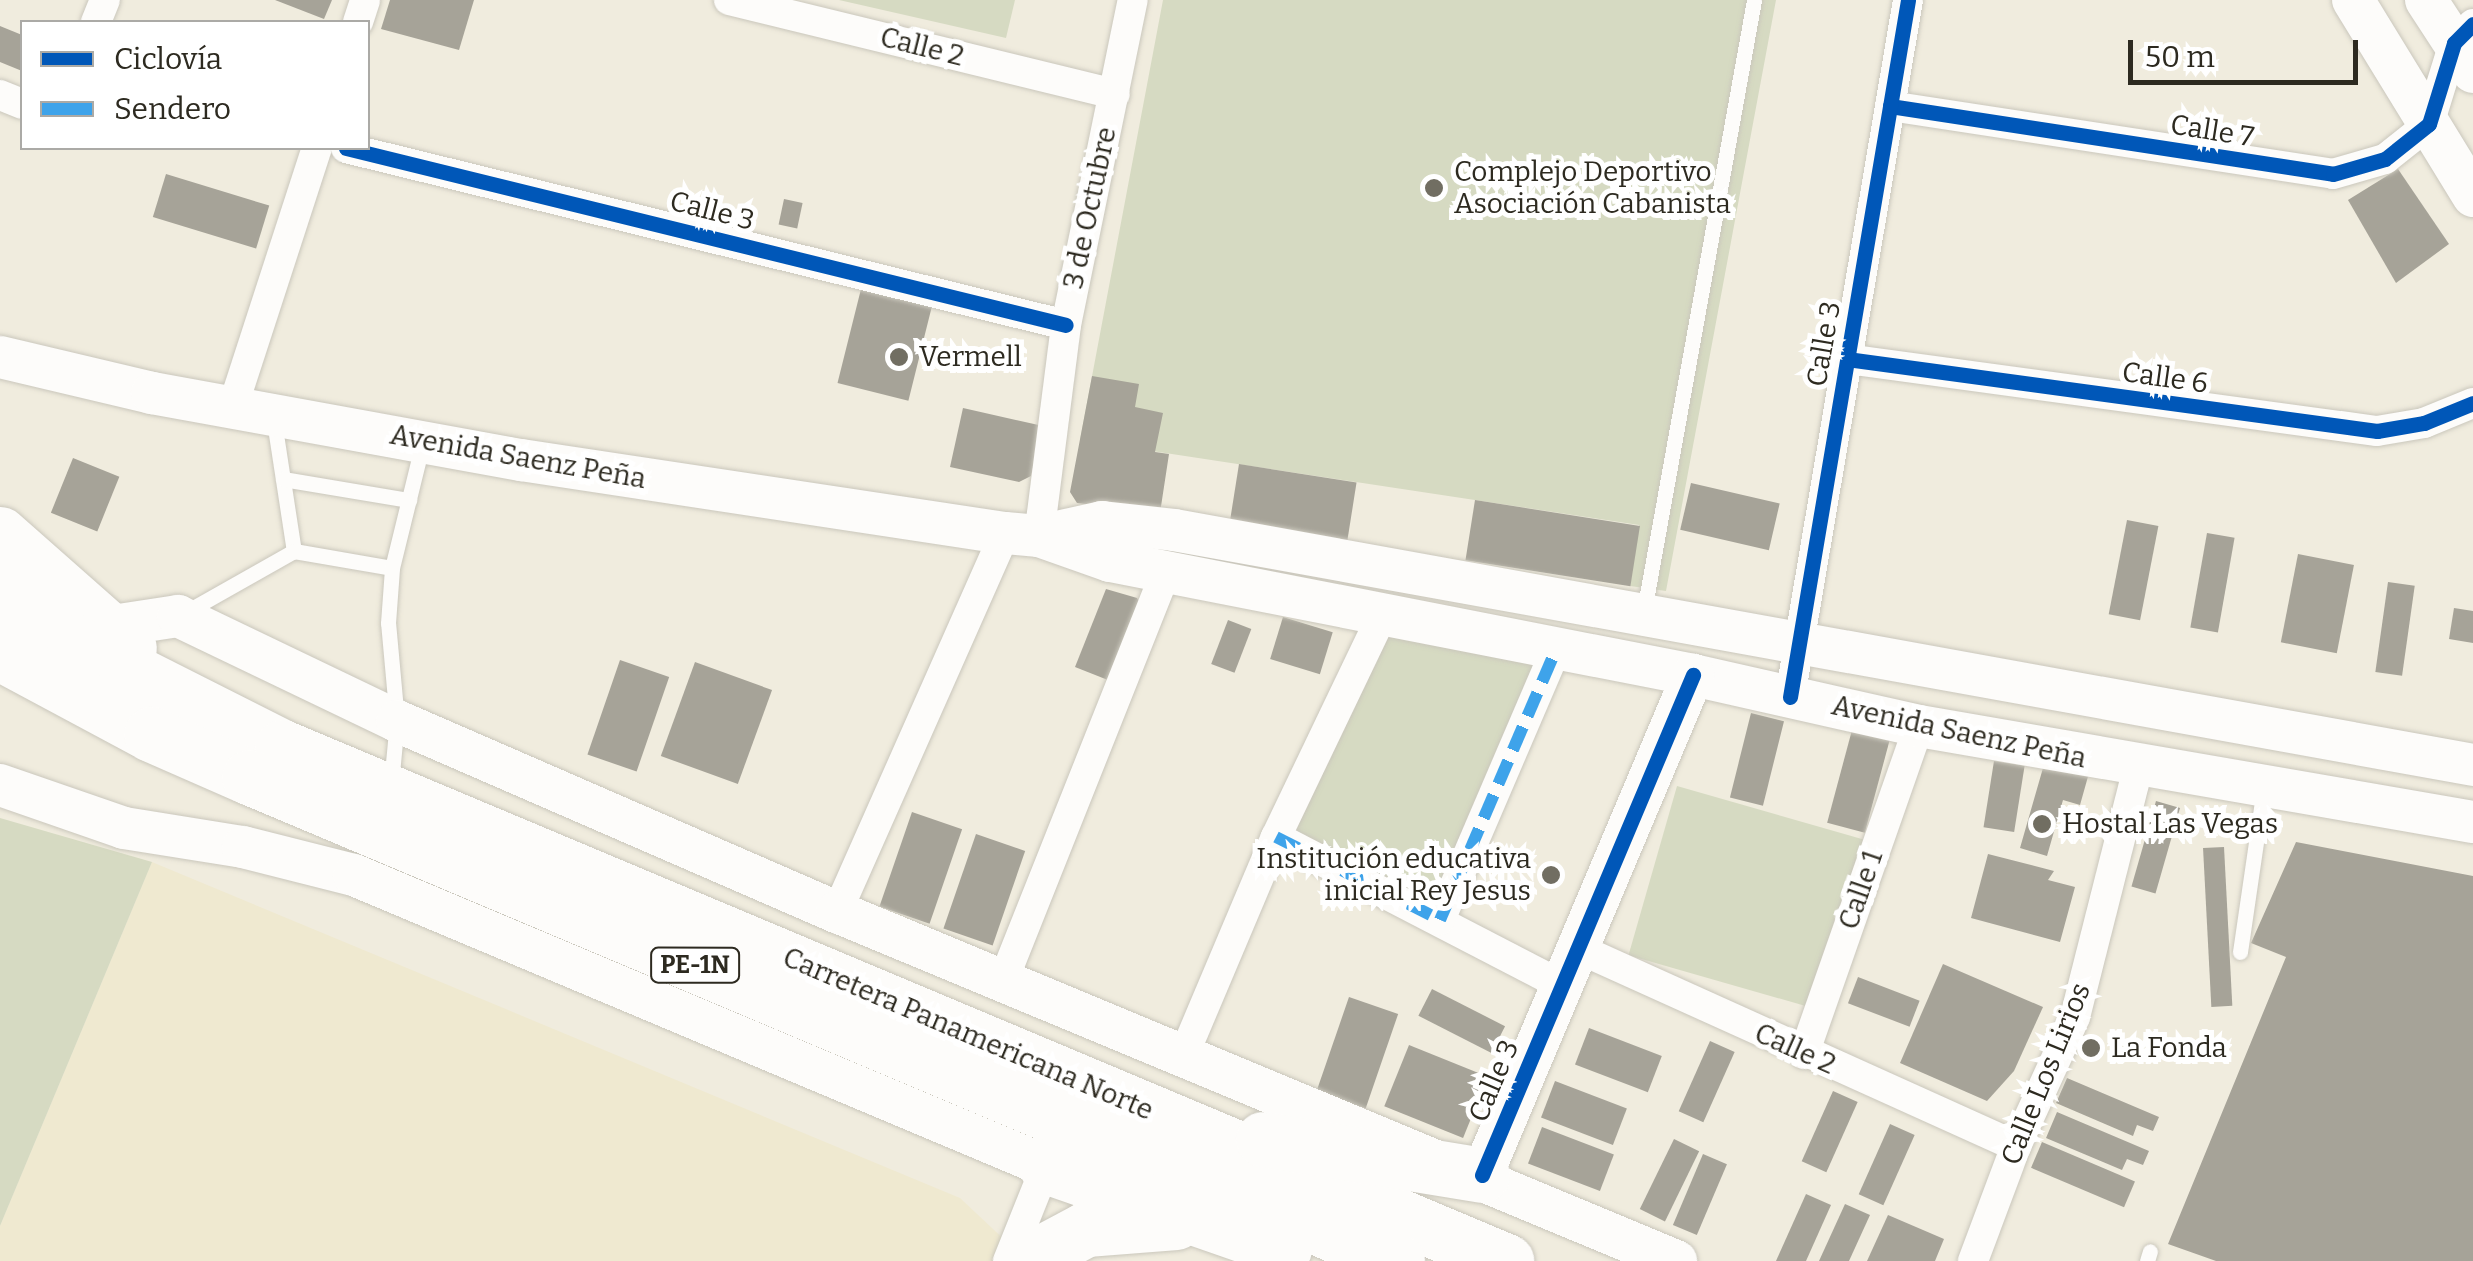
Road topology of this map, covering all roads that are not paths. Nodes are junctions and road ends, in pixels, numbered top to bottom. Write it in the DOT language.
graph roads {
  1 [pos="730,0"];
  2 [pos="1133,0"];
  3 [pos="1754,0"];
  4 [pos="1908,0"];
  5 [pos="2353,0"];
  6 [pos="2426,0"];
  7 [pos="2467,46"];
  8 [pos="1115,94"];
  9 [pos="1890,106"];
  10 [pos="2429,124"];
  11 [pos="317,150"];
  12 [pos="354,150"];
  13 [pos="2473,196"];
  14 [pos="1066,325"];
  15 [pos="0,357"];
  16 [pos="1847,359"];
  17 [pos="2473,402"];
  18 [pos="253,410"];
  19 [pos="423,442"];
  20 [pos="282,479"];
  21 [pos="409,500"];
  22 [pos="0,534"];
  23 [pos="1022,535"];
  24 [pos="294,551"];
  25 [pos="392,568"];
  26 [pos="1165,573"];
  27 [pos="0,595"];
  28 [pos="1644,612"];
  29 [pos="178,616"];
  30 [pos="1381,618"];
  31 [pos="106,626"];
  32 [pos="1800,639"];
  33 [pos="1556,650"];
  34 [pos="0,653"];
  35 [pos="1693,675"];
  36 [pos="1790,697"];
  37 [pos="184,699"];
  38 [pos="398,721"];
  39 [pos="1919,726"];
  40 [pos="2277,733"];
  41 [pos="2473,764"];
  42 [pos="2138,768"];
  43 [pos="0,785"];
  44 [pos="2264,788"];
  45 [pos="390,792"];
  46 [pos="2473,822"];
  47 [pos="1276,837"];
  48 [pos="837,912"];
  49 [pos="1440,920"];
  50 [pos="2240,952"];
  51 [pos="1570,966"];
  52 [pos="1005,976"];
  53 [pos="1185,1052"];
  54 [pos="1804,1054"];
  55 [pos="1210,1136"];
  56 [pos="2016,1146"];
  57 [pos="1046,1166"];
  58 [pos="1482,1175"];
  59 [pos="1219,1228"];
  60 [pos="1008,1261"];
  61 [pos="1026,1261"];
  62 [pos="1320,1261"];
  63 [pos="1397,1261"];
  64 [pos="1506,1261"];
  65 [pos="1676,1261"];
  66 [pos="1973,1261"];
  1 -- 8 [label="street, Calle 2"];
  2 -- 8 [label="street, 3 de Octubre"];
  3 -- 28 [label="lane"];
  4 -- 9 [label="street, Calle 3"];
  5 -- 10 [label="main road"];
  6 -- 7 [label="main road"];
  7 -- 10 [label="street"];
  8 -- 14 [label="street, 3 de Octubre"];
  9 -- 10 [label="street, Calle 7"];
  9 -- 16 [label="street, Calle 3"];
  10 -- 13 [label="main road"];
  11 -- 18 [label="street"];
  12 -- 14 [label="street, Calle 3"];
  14 -- 23 [label="street, 3 de Octubre"];
  15 -- 18 [label="main road, Avenida Saenz Peña"];
  16 -- 17 [label="street, Calle 6"];
  16 -- 32 [label="street, Calle 3"];
  18 -- 19 [label="main road, Avenida Saenz Peña"];
  18 -- 20 [label="lane"];
  19 -- 21 [label="lane"];
  19 -- 23 [label="main road, Avenida Saenz Peña"];
  20 -- 21 [label="lane"];
  20 -- 24 [label="lane"];
  21 -- 25 [label="lane"];
  22 -- 31 [label="highway"];
  23 -- 26 [label="main road, Avenida Saenz Peña"];
  23 -- 28 [label="main road, Avenida Saenz Peña"];
  23 -- 48 [label="street, 3 de Octubre"];
  24 -- 25 [label="lane"];
  24 -- 29 [label="lane"];
  25 -- 38 [label="lane"];
  26 -- 30 [label="main road, Avenida Saenz Peña"];
  26 -- 52 [label="street"];
  27 -- 37 [label="highway, Carretera Panamericana Norte / PE-1N"];
  28 -- 32 [label="main road, Avenida Saenz Peña"];
  29 -- 31 [label="main road"];
  29 -- 38 [label="main road"];
  30 -- 33 [label="main road, Avenida Saenz Peña"];
  30 -- 47 [label="street"];
  31 -- 37 [label="highway"];
  32 -- 36 [label="street, Calle 3"];
  32 -- 40 [label="main road, Avenida Saenz Peña"];
  33 -- 35 [label="main road, Avenida Saenz Peña"];
  33 -- 49 [label="street"];
  34 -- 63 [label="highway, Carretera Panamericana Norte / PE-1N"];
  35 -- 36 [label="main road, Avenida Saenz Peña"];
  35 -- 51 [label="main road, Calle 3"];
  36 -- 39 [label="main road, Avenida Saenz Peña"];
  37 -- 45 [label="highway, Carretera Panamericana Norte / PE-1N"];
  38 -- 45 [label="lane"];
  38 -- 48 [label="main road"];
  39 -- 42 [label="main road, Avenida Saenz Peña"];
  39 -- 54 [label="street, Calle 1"];
  40 -- 41 [label="main road, Avenida Saenz Peña"];
  40 -- 44 [label="main road"];
  42 -- 44 [label="main road, Avenida Saenz Peña"];
  42 -- 56 [label="street, Calle Los Lirios"];
  43 -- 57 [label="main road"];
  44 -- 46 [label="main road, Avenida Saenz Peña"];
  44 -- 50 [label="lane"];
  45 -- 55 [label="highway, Carretera Panamericana Norte / PE-1N"];
  47 -- 49 [label="street, Calle 2"];
  47 -- 53 [label="street"];
  48 -- 52 [label="main road"];
  49 -- 51 [label="street, Calle 2"];
  51 -- 54 [label="street, Calle 2"];
  51 -- 58 [label="main road, Calle 3"];
  52 -- 53 [label="main road"];
  53 -- 58 [label="main road"];
  54 -- 56 [label="street, Calle 2"];
  55 -- 58 [label="highway"];
  55 -- 64 [label="highway, Carretera Panamericana Norte / PE-1N"];
  56 -- 66 [label="street, Calle Los Lirios"];
  57 -- 59 [label="highway"];
  57 -- 60 [label="street"];
  58 -- 65 [label="main road"];
  59 -- 61 [label="highway"];
  59 -- 62 [label="highway"];
}
